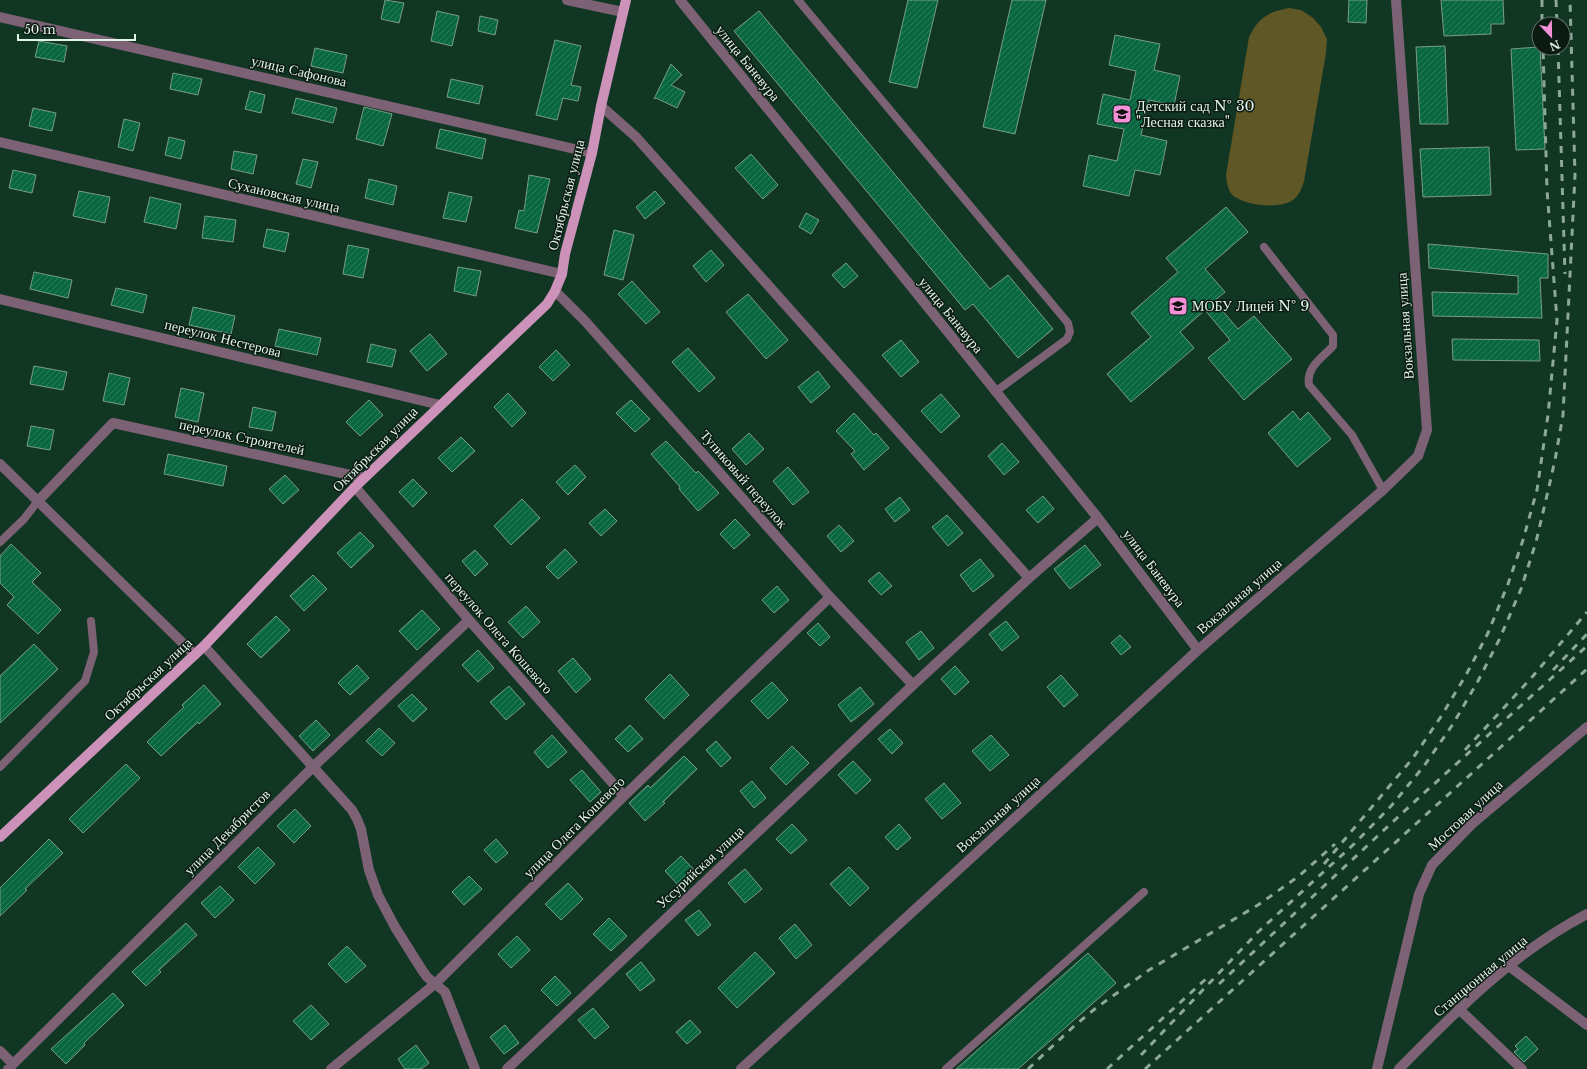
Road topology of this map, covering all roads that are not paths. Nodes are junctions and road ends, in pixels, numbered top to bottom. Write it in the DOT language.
graph roads {
  1 [pos="567,0"];
  2 [pos="626,0"];
  3 [pos="680,0"];
  4 [pos="798,0"];
  5 [pos="1396,0"];
  6 [pos="623,12"];
  7 [pos="0,17"];
  8 [pos="601,106"];
  9 [pos="0,142"];
  10 [pos="592,153"];
  11 [pos="1264,247"];
  12 [pos="562,274"];
  13 [pos="555,291"];
  14 [pos="0,298"];
  15 [pos="995,392"];
  16 [pos="440,405"];
  17 [pos="0,464"];
  18 [pos="364,478"];
  19 [pos="355,487"];
  20 [pos="1383,490"];
  21 [pos="38,501"];
  22 [pos="1098,518"];
  23 [pos="0,542"];
  24 [pos="1029,578"];
  25 [pos="830,597"];
  26 [pos="469,620"];
  27 [pos="91,621"];
  28 [pos="204,646"];
  29 [pos="1198,650"];
  30 [pos="194,656"];
  31 [pos="913,685"];
  32 [pos="1587,727"];
  33 [pos="0,767"];
  34 [pos="313,767"];
  35 [pos="624,796"];
  36 [pos="0,837"];
  37 [pos="1144,892"];
  38 [pos="1587,914"];
  39 [pos="1509,966"];
  40 [pos="436,984"];
  41 [pos="1458,1009"];
  42 [pos="1587,1025"];
  43 [pos="0,1051"];
  44 [pos="10,1067"];
  45 [pos="331,1069"];
  46 [pos="475,1069"];
  47 [pos="507,1069"];
  48 [pos="741,1069"];
  49 [pos="946,1069"];
  50 [pos="1377,1069"];
  51 [pos="1399,1069"];
  52 [pos="1522,1069"];
  1 -- 6 [label="street"];
  2 -- 6 [label="main road, Октябрьская улица"];
  3 -- 15 [label="street, улица Баневура"];
  4 -- 15 [label="lane"];
  5 -- 20 [label="street, Вокзальная улица"];
  6 -- 8 [label="main road, Октябрьская улица"];
  7 -- 10 [label="street, улица Сафонова"];
  8 -- 10 [label="main road, Октябрьская улица"];
  8 -- 24 [label="street"];
  9 -- 12 [label="street, Сухановская улица"];
  10 -- 12 [label="main road, Октябрьская улица"];
  11 -- 20 [label="lane"];
  12 -- 13 [label="main road, Октябрьская улица"];
  13 -- 16 [label="main road, Октябрьская улица"];
  13 -- 25 [label="street, Тупиковый переулок"];
  14 -- 16 [label="street, переулок Нестерова"];
  15 -- 22 [label="street, улица Баневура"];
  16 -- 18 [label="main road, Октябрьская улица"];
  17 -- 21 [label="street"];
  18 -- 19 [label="main road, Октябрьская улица"];
  18 -- 21 [label="street, переулок Строителей"];
  19 -- 26 [label="street, переулок Олега Кошевого"];
  19 -- 28 [label="main road, Октябрьская улица"];
  20 -- 29 [label="street, Вокзальная улица"];
  21 -- 23 [label="lane"];
  21 -- 30 [label="street"];
  22 -- 24 [label="street, Уссурийская улица"];
  22 -- 29 [label="street, улица Баневура"];
  24 -- 31 [label="street, Уссурийская улица"];
  25 -- 31 [label="street, Тупиковый переулок"];
  25 -- 35 [label="street, улица Олега Кошевого"];
  26 -- 34 [label="street, улица Декабристов"];
  26 -- 35 [label="street, переулок Олега Кошевого"];
  27 -- 33 [label="lane"];
  28 -- 30 [label="main road, Октябрьская улица"];
  28 -- 34 [label="street"];
  29 -- 48 [label="street, Вокзальная улица"];
  30 -- 36 [label="main road, Октябрьская улица"];
  31 -- 47 [label="street, Уссурийская улица"];
  32 -- 50 [label="street, Мостовая улица"];
  34 -- 40 [label="street"];
  34 -- 44 [label="street, улица Декабристов"];
  35 -- 40 [label="street, улица Олега Кошевого"];
  37 -- 49 [label="lane"];
  38 -- 39 [label="street, Станционная улица"];
  39 -- 41 [label="street, Станционная улица"];
  39 -- 42 [label="street"];
  40 -- 45 [label="street, улица Олега Кошевого"];
  40 -- 46 [label="street"];
  41 -- 51 [label="street, Станционная улица"];
  41 -- 52 [label="street"];
  43 -- 44 [label="street"];
}
